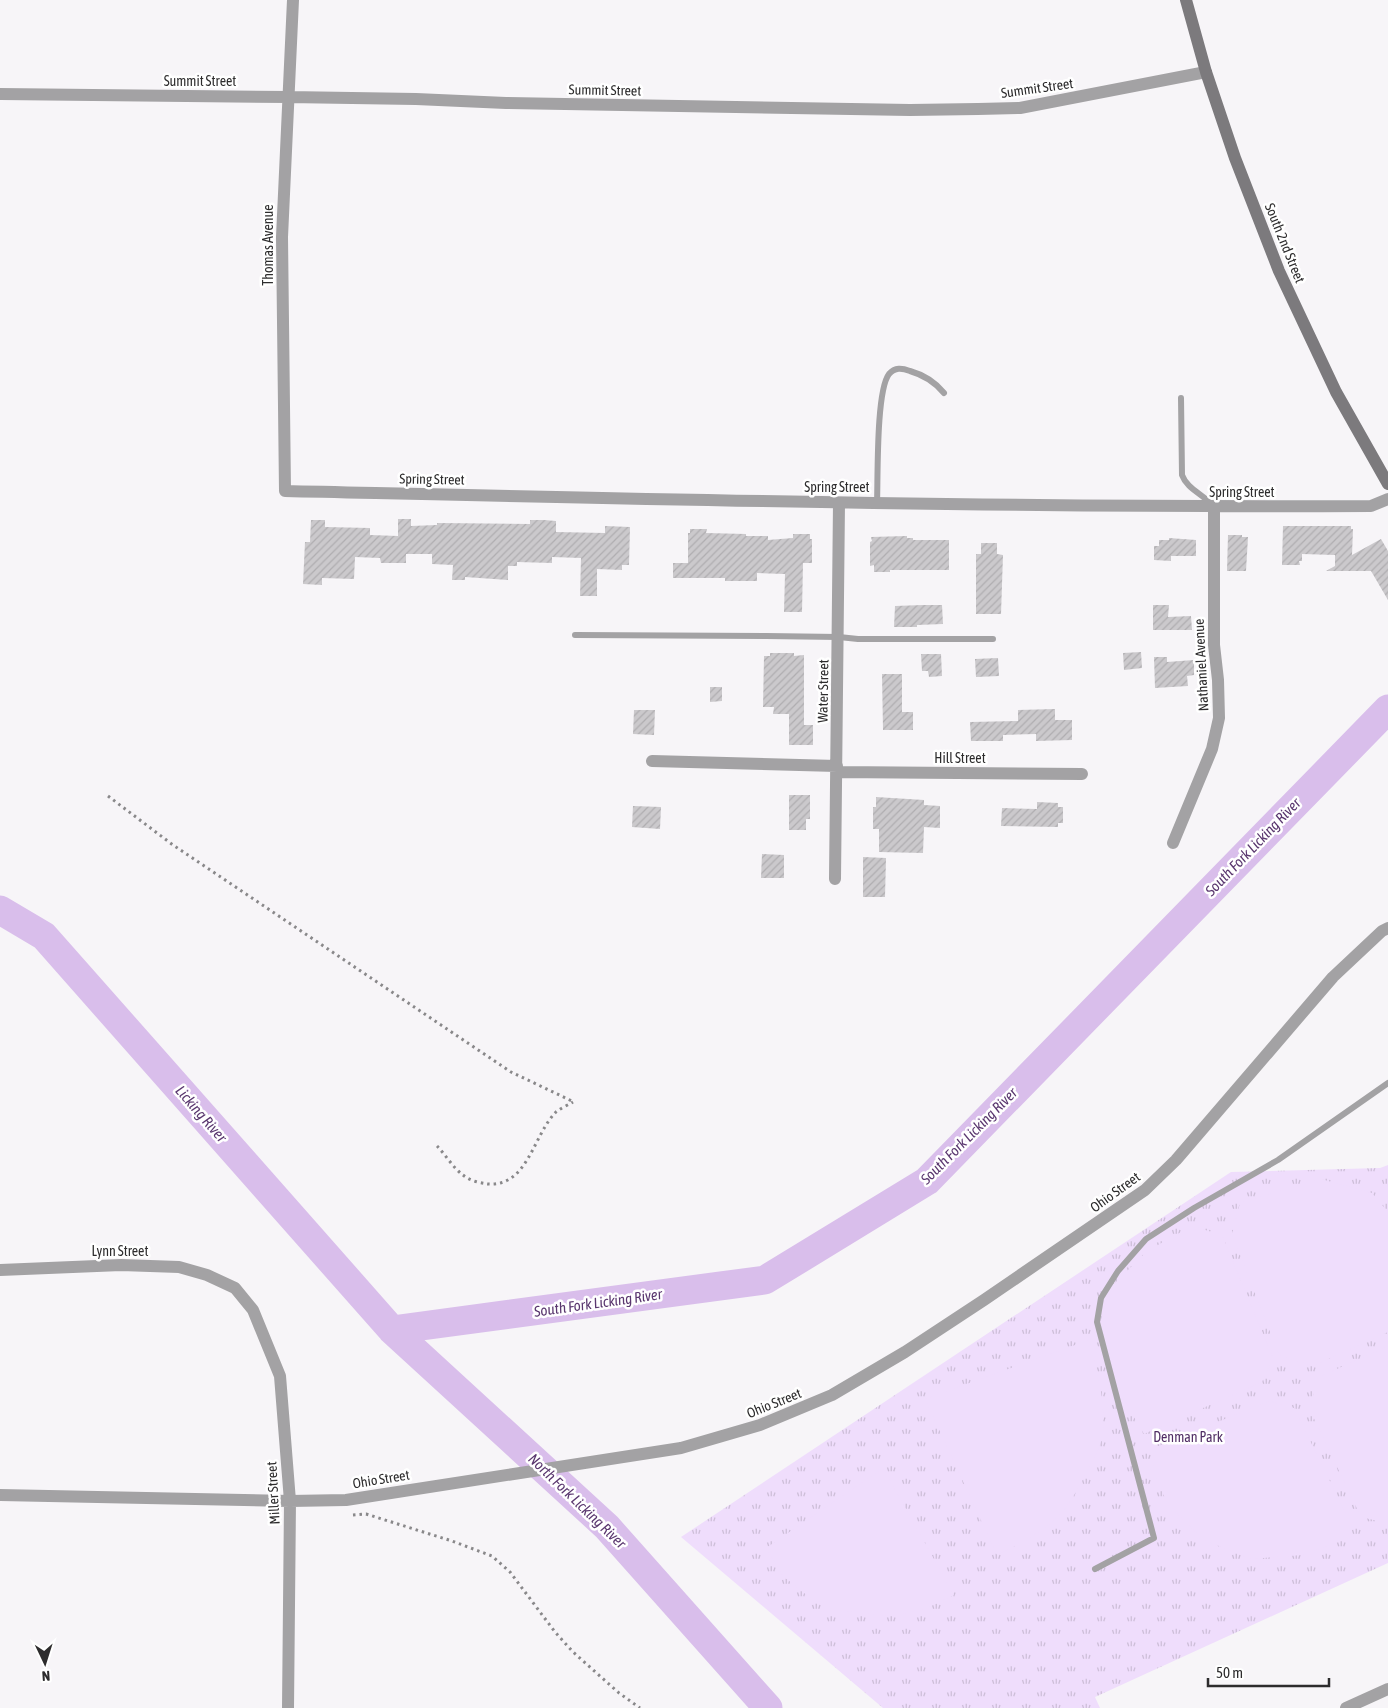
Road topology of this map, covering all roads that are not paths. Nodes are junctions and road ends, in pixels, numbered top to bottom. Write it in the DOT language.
graph roads {
  1 [pos="293,0"];
  2 [pos="1186,0"];
  3 [pos="1206,72"];
  4 [pos="0,94"];
  5 [pos="288,97"];
  6 [pos="944,394"];
  7 [pos="1181,398"];
  8 [pos="1388,484"];
  9 [pos="285,491"];
  10 [pos="1388,499"];
  11 [pos="839,503"];
  12 [pos="877,503"];
  13 [pos="1214,507"];
  14 [pos="574,635"];
  15 [pos="838,637"];
  16 [pos="993,639"];
  17 [pos="652,761"];
  18 [pos="837,769"];
  19 [pos="1082,774"];
  20 [pos="1173,843"];
  21 [pos="835,879"];
  22 [pos="1388,928"];
  23 [pos="1388,1083"];
  24 [pos="0,1270"];
  25 [pos="235,1288"];
  26 [pos="0,1495"];
  27 [pos="290,1501"];
  28 [pos="1095,1569"];
  29 [pos="1388,1689"];
  30 [pos="288,1708"];
  31 [pos="1346,1708"];
  1 -- 5 [label="street, Thomas Avenue"];
  2 -- 3 [label="street, South 2nd Street"];
  3 -- 5 [label="street, Summit Street"];
  3 -- 8 [label="street, South 2nd Street"];
  4 -- 5 [label="street, Summit Street"];
  5 -- 9 [label="street, Thomas Avenue"];
  6 -- 12 [label="lane"];
  7 -- 13 [label="lane"];
  9 -- 11 [label="street, Spring Street"];
  10 -- 13 [label="street, Spring Street"];
  11 -- 12 [label="street, Spring Street"];
  11 -- 15 [label="street, Water Street"];
  12 -- 13 [label="street, Spring Street"];
  13 -- 20 [label="street, Nathaniel Avenue"];
  14 -- 15 [label="lane"];
  15 -- 16 [label="lane"];
  15 -- 18 [label="street, Water Street"];
  17 -- 18 [label="street, Hill Street"];
  18 -- 19 [label="street, Hill Street"];
  18 -- 21 [label="street, Water Street"];
  22 -- 27 [label="street, Ohio Street"];
  23 -- 28 [label="lane"];
  24 -- 25 [label="street, Lynn Street"];
  25 -- 27 [label="street, Miller Street"];
  26 -- 27 [label="street, Ohio Street"];
  27 -- 30 [label="street, Miller Street"];
  29 -- 31 [label="street"];
}
